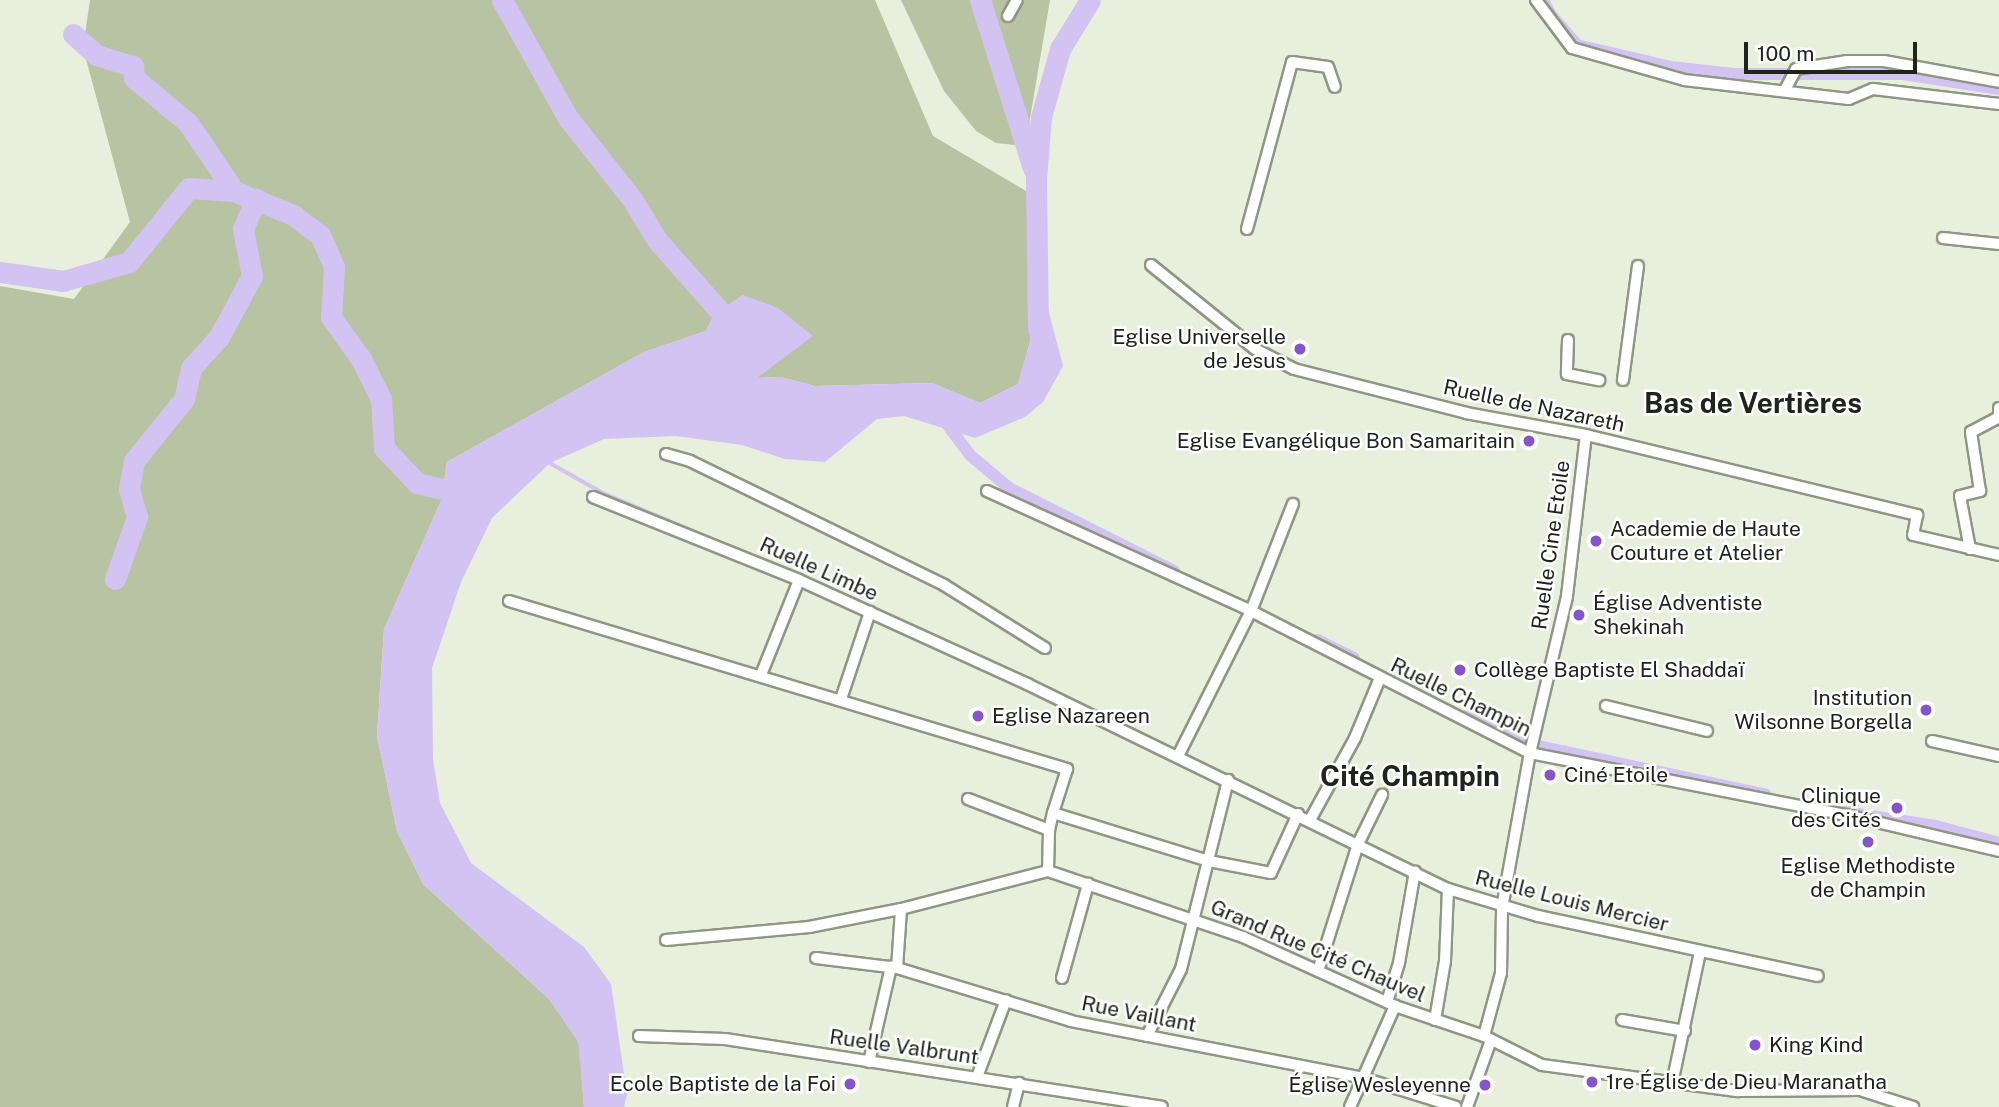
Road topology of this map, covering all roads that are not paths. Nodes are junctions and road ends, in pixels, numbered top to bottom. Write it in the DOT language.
graph roads {
  1 [pos="1017,0"];
  2 [pos="1536,0"];
  3 [pos="1008,16"];
  4 [pos="1999,82"];
  5 [pos="1335,87"];
  6 [pos="1786,88"];
  7 [pos="1999,104"];
  8 [pos="1247,229"];
  9 [pos="1943,237"];
  10 [pos="1999,243"];
  11 [pos="1151,265"];
  12 [pos="1638,266"];
  13 [pos="1568,340"];
  14 [pos="1599,380"];
  15 [pos="1623,380"];
  16 [pos="1999,408"];
  17 [pos="1586,435"];
  18 [pos="666,454"];
  19 [pos="987,491"];
  20 [pos="593,496"];
  21 [pos="1293,504"];
  22 [pos="1970,549"];
  23 [pos="1999,555"];
  24 [pos="799,580"];
  25 [pos="509,601"];
  26 [pos="1251,611"];
  27 [pos="870,612"];
  28 [pos="1045,648"];
  29 [pos="761,675"];
  30 [pos="1380,678"];
  31 [pos="1027,684"];
  32 [pos="841,699"];
  33 [pos="1606,706"];
  34 [pos="1707,731"];
  35 [pos="1932,741"];
  36 [pos="1530,753"];
  37 [pos="1178,756"];
  38 [pos="1999,756"];
  39 [pos="1228,780"];
  40 [pos="1382,795"];
  41 [pos="968,799"];
  42 [pos="1053,813"];
  43 [pos="1297,814"];
  44 [pos="1310,820"];
  45 [pos="1049,830"];
  46 [pos="1358,844"];
  47 [pos="1999,851"];
  48 [pos="1209,861"];
  49 [pos="1048,871"];
  50 [pos="1415,871"];
  51 [pos="1088,884"];
  52 [pos="1448,889"];
  53 [pos="1502,908"];
  54 [pos="901,909"];
  55 [pos="1196,921"];
  56 [pos="666,940"];
  57 [pos="1700,952"];
  58 [pos="816,958"];
  59 [pos="894,968"];
  60 [pos="1318,971"];
  61 [pos="1818,976"];
  62 [pos="1062,978"];
  63 [pos="1006,1000"];
  64 [pos="1391,1004"];
  65 [pos="1435,1020"];
  66 [pos="1622,1020"];
  67 [pos="1685,1031"];
  68 [pos="1147,1036"];
  69 [pos="639,1037"];
  70 [pos="1488,1038"];
  71 [pos="869,1062"];
  72 [pos="977,1077"];
  73 [pos="1363,1079"];
  74 [pos="1673,1079"];
  75 [pos="1019,1083"];
  76 [pos="1013,1107"];
  77 [pos="1162,1107"];
  78 [pos="1350,1107"];
  79 [pos="1455,1107"];
  80 [pos="1467,1107"];
  81 [pos="1913,1107"];
  1 -- 3 [label="street"];
  2 -- 6 [label="street"];
  4 -- 6 [label="street"];
  5 -- 8 [label="street"];
  6 -- 7 [label="street"];
  9 -- 10 [label="street"];
  11 -- 17 [label="street, Ruelle de Nazareth"];
  12 -- 15 [label="street"];
  13 -- 14 [label="street"];
  16 -- 22 [label="street"];
  17 -- 22 [label="street, Ruelle de Nazareth"];
  17 -- 36 [label="street, Ruelle Cine Etoile"];
  18 -- 28 [label="street"];
  19 -- 26 [label="street, Ruelle Champin"];
  20 -- 24 [label="street, Ruelle Limbe"];
  21 -- 26 [label="street"];
  22 -- 23 [label="street, Ruelle de Nazareth"];
  24 -- 27 [label="street, Ruelle Limbe"];
  24 -- 29 [label="street"];
  25 -- 29 [label="street"];
  26 -- 30 [label="street, Ruelle Champin"];
  26 -- 37 [label="street"];
  27 -- 31 [label="street, Ruelle Limbe"];
  27 -- 32 [label="street"];
  29 -- 32 [label="street"];
  30 -- 36 [label="street, Ruelle Champin"];
  30 -- 44 [label="street"];
  31 -- 37 [label="street, Ruelle Louis Mercier"];
  32 -- 42 [label="street"];
  33 -- 34 [label="street"];
  35 -- 38 [label="street"];
  36 -- 47 [label="street, Ruelle Champin"];
  36 -- 53 [label="street, Ruelle Cine Etoile"];
  37 -- 39 [label="street, Ruelle Louis Mercier"];
  39 -- 43 [label="street, Ruelle Louis Mercier"];
  39 -- 48 [label="street"];
  40 -- 46 [label="street"];
  41 -- 45 [label="street"];
  42 -- 45 [label="street"];
  42 -- 48 [label="street"];
  43 -- 44 [label="street, Ruelle Louis Mercier"];
  43 -- 48 [label="street"];
  44 -- 46 [label="street, Ruelle Louis Mercier"];
  45 -- 49 [label="street"];
  46 -- 50 [label="street, Ruelle Louis Mercier"];
  46 -- 60 [label="street"];
  48 -- 55 [label="street"];
  49 -- 51 [label="street, Grand Rue Cité Chauvel"];
  49 -- 54 [label="street"];
  50 -- 52 [label="street, Ruelle Louis Mercier"];
  50 -- 64 [label="street"];
  51 -- 55 [label="street, Grand Rue Cité Chauvel"];
  51 -- 62 [label="street"];
  52 -- 53 [label="street, Ruelle Louis Mercier"];
  52 -- 65 [label="street"];
  53 -- 57 [label="street, Ruelle Louis Mercier"];
  53 -- 70 [label="street, Ruelle Cine Etoile"];
  54 -- 56 [label="street"];
  54 -- 59 [label="street"];
  55 -- 60 [label="street, Grand Rue Cité Chauvel"];
  55 -- 68 [label="street"];
  57 -- 61 [label="street, Ruelle Louis Mercier"];
  57 -- 67 [label="street"];
  58 -- 59 [label="street, Rue Vaillant"];
  59 -- 63 [label="street, Rue Vaillant"];
  59 -- 71 [label="street"];
  60 -- 64 [label="street, Grand Rue Cité Chauvel"];
  63 -- 68 [label="street, Rue Vaillant"];
  63 -- 72 [label="street"];
  64 -- 65 [label="street, Grand Rue Cité Chauvel"];
  64 -- 73 [label="street"];
  65 -- 70 [label="street, Grand Rue Cité Chauvel"];
  66 -- 67 [label="street"];
  67 -- 74 [label="street"];
  68 -- 73 [label="street, Rue Vaillant"];
  69 -- 71 [label="street, Ruelle Valbrunt"];
  70 -- 74 [label="street, Grand Rue Cité Chauvel"];
  70 -- 80 [label="street, Ruelle Cine Etoile"];
  71 -- 72 [label="street, Ruelle Valbrunt"];
  72 -- 75 [label="street, Ruelle Valbrunt"];
  73 -- 78 [label="street"];
  73 -- 79 [label="street, Rue Vaillant"];
  74 -- 81 [label="street, Grand Rue Cité Chauvel"];
  75 -- 76 [label="street"];
  75 -- 77 [label="street, Ruelle Valbrunt"];
}
